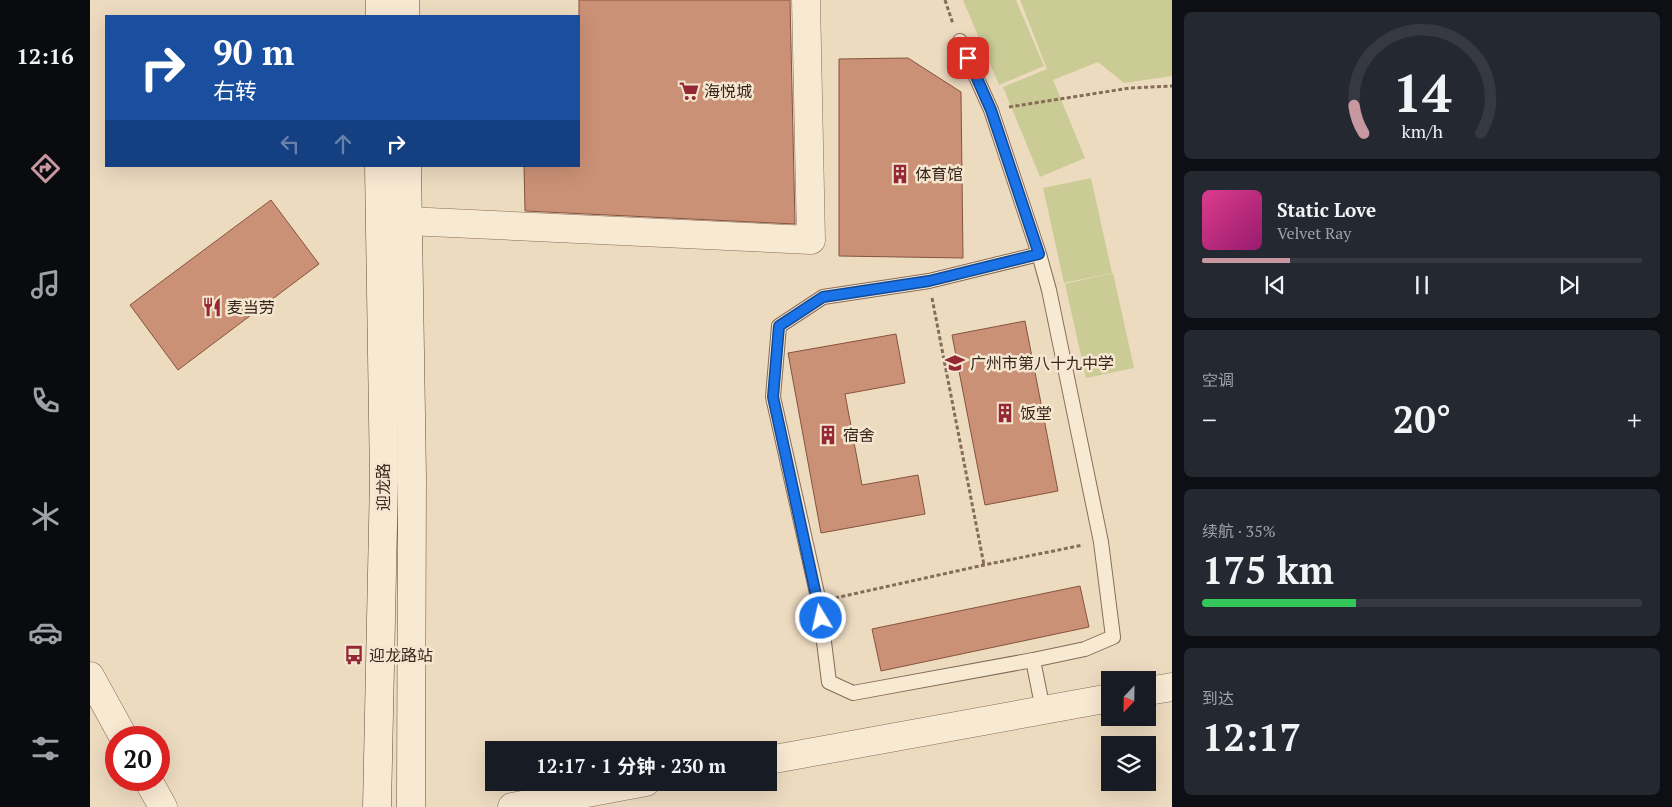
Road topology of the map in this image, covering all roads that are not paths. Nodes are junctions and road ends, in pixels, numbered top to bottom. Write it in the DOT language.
graph roads {
  1 [pos="380,0"];
  2 [pos="405,0"];
  3 [pos="806,0"];
  4 [pos="380,15"];
  5 [pos="405,15"];
  6 [pos="960,41"];
  7 [pos="380,167"];
  8 [pos="407,167"];
  9 [pos="407,221"];
  10 [pos="1039,254"];
  11 [pos="1033,660"];
  12 [pos="90,676"];
  13 [pos="1172,687"];
  14 [pos="1156,690"];
  15 [pos="1101,700"];
  16 [pos="1042,710"];
  17 [pos="117,726"];
  18 [pos="777,759"];
  19 [pos="155,791"];
  20 [pos="598,791"];
  21 [pos="164,807"];
  22 [pos="377,807"];
  23 [pos="411,807"];
  24 [pos="512,807"];
  1 -- 4 [label="street"];
  2 -- 5 [label="street"];
  3 -- 9 [label="street"];
  6 -- 10 [label="lane"];
  7 -- 22 [label="street, 迎龙路"];
  8 -- 9 [label="street, 迎龙路"];
  9 -- 23 [label="street, 迎龙路"];
  10 -- 11 [label="lane"];
  10 -- 11 [label="lane"];
  11 -- 16 [label="lane"];
  12 -- 17 [label="street"];
  13 -- 14 [label="street"];
  15 -- 16 [label="street"];
  16 -- 18 [label="street"];
  19 -- 21 [label="street"];
  20 -- 24 [label="street"];
}
